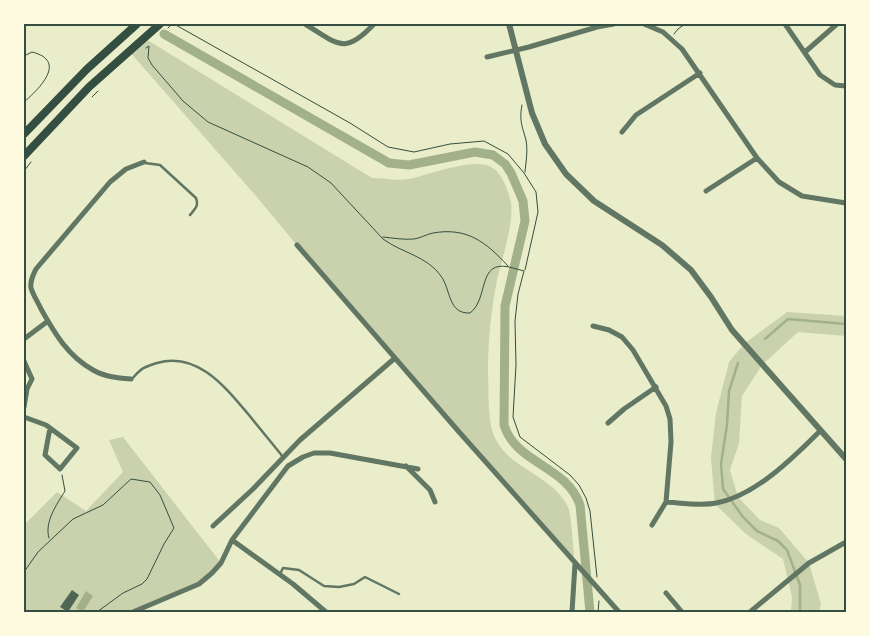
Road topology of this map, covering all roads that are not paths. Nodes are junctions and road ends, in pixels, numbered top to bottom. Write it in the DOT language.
graph roads {
  1 [pos="137,24"];
  2 [pos="160,24"];
  3 [pos="305,24"];
  4 [pos="374,24"];
  5 [pos="509,24"];
  6 [pos="614,24"];
  7 [pos="644,24"];
  8 [pos="785,24"];
  9 [pos="836,24"];
  10 [pos="516,50"];
  11 [pos="805,52"];
  12 [pos="487,57"];
  13 [pos="700,73"];
  14 [pos="846,86"];
  15 [pos="622,132"];
  16 [pos="24,134"];
  17 [pos="24,156"];
  18 [pos="757,158"];
  19 [pos="144,162"];
  20 [pos="706,191"];
  21 [pos="846,203"];
  22 [pos="190,215"];
  23 [pos="296,245"];
  24 [pos="48,321"];
  25 [pos="593,326"];
  26 [pos="24,339"];
  27 [pos="395,358"];
  28 [pos="24,361"];
  29 [pos="131,380"];
  30 [pos="656,387"];
  31 [pos="25,388"];
  32 [pos="24,407"];
  33 [pos="24,417"];
  34 [pos="608,423"];
  35 [pos="50,428"];
  36 [pos="820,430"];
  37 [pos="283,457"];
  38 [pos="846,459"];
  39 [pos="405,466"];
  40 [pos="418,468"];
  41 [pos="435,502"];
  42 [pos="666,502"];
  43 [pos="652,525"];
  44 [pos="213,526"];
  45 [pos="232,540"];
  46 [pos="846,542"];
  47 [pos="574,564"];
  48 [pos="279,575"];
  49 [pos="666,593"];
  50 [pos="399,594"];
  51 [pos="132,612"];
  52 [pos="326,612"];
  53 [pos="572,612"];
  54 [pos="619,612"];
  55 [pos="682,612"];
  56 [pos="750,612"];
  1 -- 16 [label="main road"];
  2 -- 17 [label="main road"];
  3 -- 4 [label="street"];
  5 -- 10 [label="street"];
  6 -- 10 [label="street"];
  7 -- 13 [label="street"];
  8 -- 11 [label="street"];
  9 -- 11 [label="street"];
  10 -- 12 [label="street"];
  10 -- 36 [label="street"];
  11 -- 14 [label="street"];
  13 -- 15 [label="street"];
  13 -- 18 [label="street"];
  18 -- 20 [label="street"];
  18 -- 21 [label="street"];
  19 -- 22 [label="lane"];
  19 -- 24 [label="street"];
  23 -- 27 [label="street"];
  24 -- 26 [label="street"];
  24 -- 29 [label="street"];
  25 -- 30 [label="street"];
  27 -- 37 [label="street"];
  27 -- 47 [label="street"];
  28 -- 31 [label="street"];
  29 -- 37 [label="lane"];
  30 -- 34 [label="street"];
  30 -- 42 [label="street"];
  31 -- 32 [label="street"];
  33 -- 35 [label="street"];
  35 -- 35 [label="street"];
  36 -- 38 [label="street"];
  36 -- 42 [label="street"];
  37 -- 44 [label="street"];
  39 -- 40 [label="street"];
  39 -- 41 [label="street"];
  39 -- 45 [label="street"];
  42 -- 43 [label="street"];
  45 -- 48 [label="street"];
  45 -- 51 [label="street"];
  46 -- 56 [label="street"];
  47 -- 53 [label="street"];
  47 -- 54 [label="street"];
  48 -- 50 [label="lane"];
  48 -- 52 [label="street"];
  49 -- 55 [label="street"];
}
